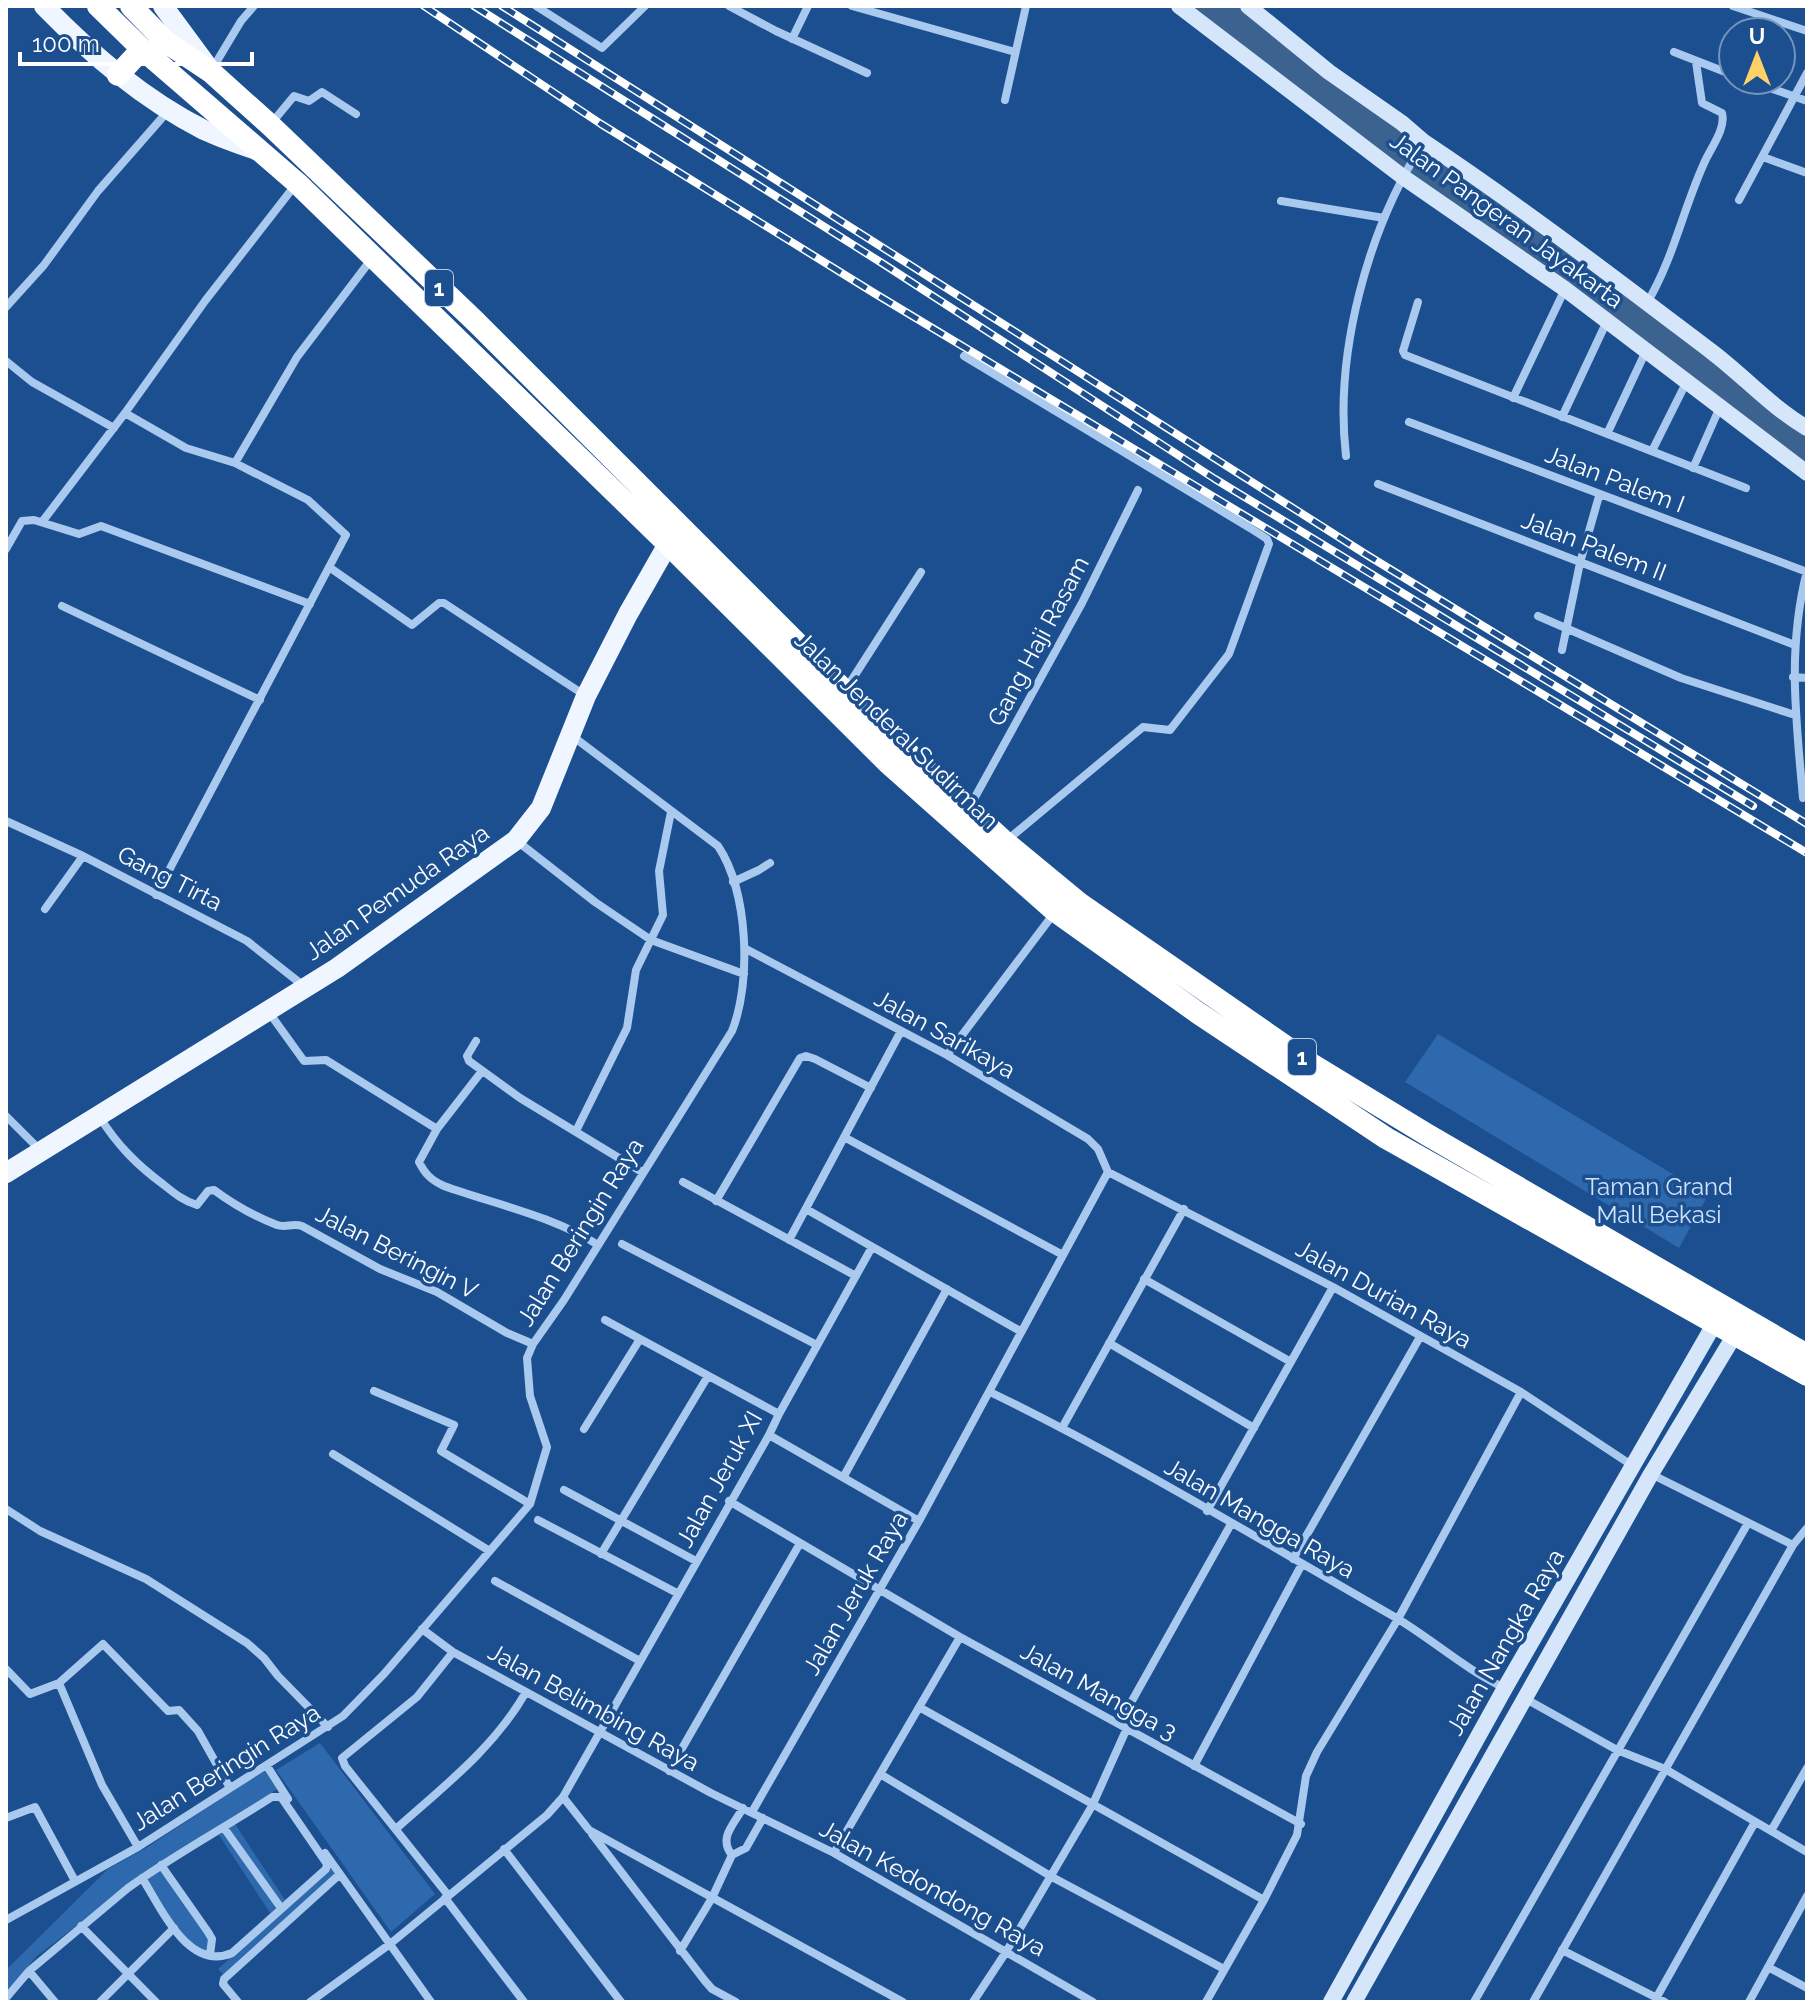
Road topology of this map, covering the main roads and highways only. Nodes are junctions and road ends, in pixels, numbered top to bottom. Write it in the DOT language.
graph roads {
  1 [pos="44,6"];
  2 [pos="98,6"];
  3 [pos="131,6"];
  4 [pos="163,6"];
  5 [pos="142,49"];
  6 [pos="211,72"];
  7 [pos="118,75"];
  8 [pos="256,150"];
  9 [pos="674,536"];
  10 [pos="879,740"];
  11 [pos="1305,1073"];
  12 [pos="6,1173"];
  13 [pos="1740,1327"];
  14 [pos="1807,1355"];
  15 [pos="1807,1375"];
  1 -- 7 [label="main road, Jalan Jenderal Sudirman"];
  2 -- 5 [label="highway, 1"];
  3 -- 6 [label="highway, Jalan Jenderal Sudirman / 1"];
  4 -- 6 [label="main road, Jalan Jenderal Sudirman"];
  5 -- 7 [label="highway"];
  5 -- 8 [label="highway, 1"];
  6 -- 9 [label="highway, Jalan Jenderal Sudirman / 1"];
  7 -- 8 [label="main road, Jalan Jenderal Sudirman"];
  8 -- 9 [label="highway, Jalan Jenderal Sudirman / 1"];
  9 -- 10 [label="highway, Jalan Jenderal Sudirman / 1"];
  9 -- 10 [label="highway, Jalan Jenderal Sudirman / 1"];
  9 -- 12 [label="main road, Jalan Pemuda Raya"];
  10 -- 11 [label="highway, Jalan Jenderal Sudirman / 1"];
  10 -- 11 [label="highway, Jalan Jenderal Sudirman / 1"];
  11 -- 13 [label="highway, Jalan Jenderal Sudirman / 1"];
  13 -- 14 [label="highway, Jalan Jenderal Sudirman / 1"];
  13 -- 15 [label="highway, Jalan Jenderal Sudirman / 1"];
}
